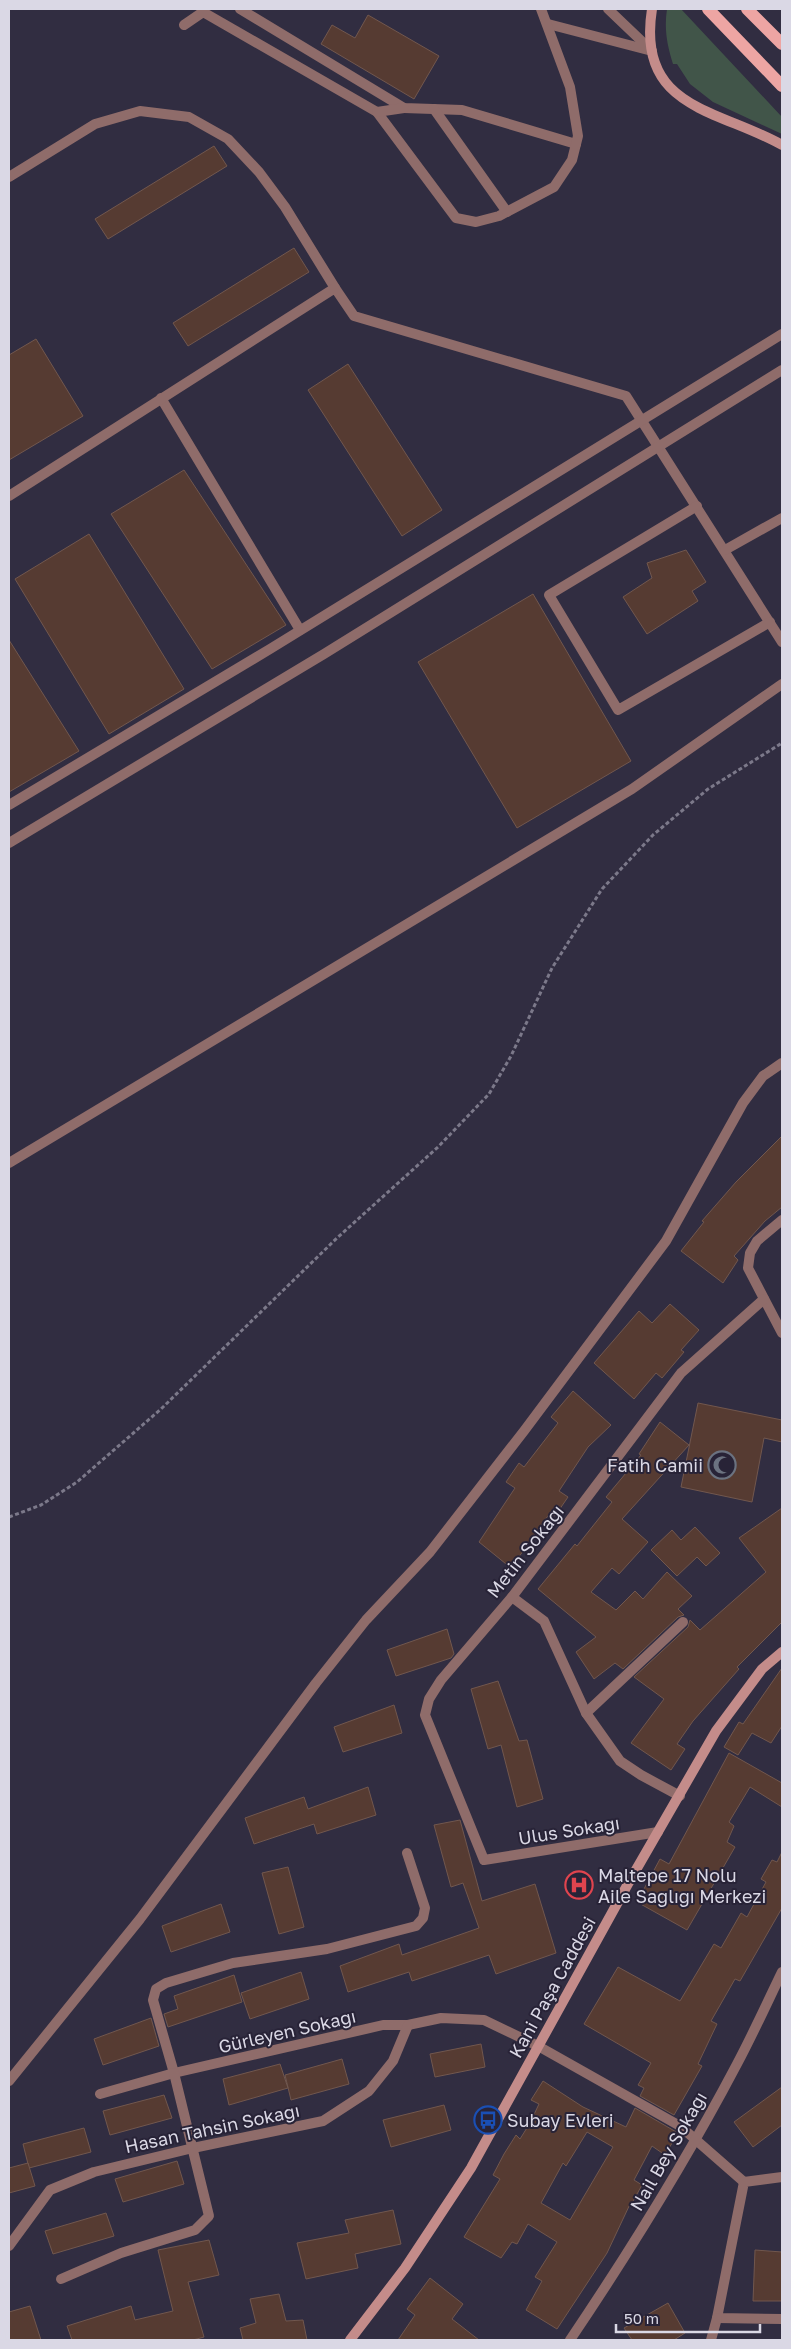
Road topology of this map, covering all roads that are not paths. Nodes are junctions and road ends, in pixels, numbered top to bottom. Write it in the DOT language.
graph roads {
  1 [pos="240,9"];
  2 [pos="541,9"];
  3 [pos="608,9"];
  4 [pos="652,9"];
  5 [pos="708,9"];
  6 [pos="747,9"];
  7 [pos="205,10"];
  8 [pos="548,24"];
  9 [pos="184,25"];
  10 [pos="782,44"];
  11 [pos="652,51"];
  12 [pos="782,86"];
  13 [pos="404,108"];
  14 [pos="434,109"];
  15 [pos="376,112"];
  16 [pos="576,144"];
  17 [pos="782,145"];
  18 [pos="9,178"];
  19 [pos="507,212"];
  20 [pos="335,288"];
  21 [pos="782,334"];
  22 [pos="782,370"];
  23 [pos="161,398"];
  24 [pos="642,420"];
  25 [pos="659,448"];
  26 [pos="9,496"];
  27 [pos="697,506"];
  28 [pos="782,518"];
  29 [pos="725,550"];
  30 [pos="770,622"];
  31 [pos="300,630"];
  32 [pos="782,642"];
  33 [pos="782,684"];
  34 [pos="9,805"];
  35 [pos="9,843"];
  36 [pos="782,1063"];
  37 [pos="9,1164"];
  38 [pos="782,1220"];
  39 [pos="764,1299"];
  40 [pos="782,1333"];
  41 [pos="512,1597"];
  42 [pos="683,1622"];
  43 [pos="782,1652"];
  44 [pos="586,1713"];
  45 [pos="680,1796"];
  46 [pos="658,1832"];
  47 [pos="407,1853"];
  48 [pos="484,1860"];
  49 [pos="782,1972"];
  50 [pos="408,2025"];
  51 [pos="538,2046"];
  52 [pos="174,2073"];
  53 [pos="9,2081"];
  54 [pos="100,2094"];
  55 [pos="696,2138"];
  56 [pos="193,2148"];
  57 [pos="782,2177"];
  58 [pos="744,2182"];
  59 [pos="9,2246"];
  60 [pos="61,2279"];
  61 [pos="716,2318"];
  62 [pos="782,2319"];
  63 [pos="350,2340"];
  64 [pos="570,2340"];
  65 [pos="711,2340"];
  1 -- 13 [label="street"];
  2 -- 8 [label="street"];
  3 -- 11 [label="street"];
  4 -- 11 [label="street"];
  5 -- 12 [label="main road"];
  6 -- 10 [label="main road"];
  7 -- 9 [label="street"];
  7 -- 15 [label="street"];
  8 -- 11 [label="street"];
  8 -- 16 [label="street"];
  11 -- 17 [label="street"];
  13 -- 14 [label="street"];
  13 -- 15 [label="street"];
  14 -- 16 [label="street"];
  14 -- 19 [label="street"];
  15 -- 19 [label="street"];
  16 -- 19 [label="street"];
  18 -- 20 [label="street"];
  20 -- 23 [label="street"];
  20 -- 24 [label="street"];
  21 -- 24 [label="street"];
  22 -- 25 [label="street"];
  23 -- 26 [label="street"];
  23 -- 31 [label="street"];
  24 -- 25 [label="street"];
  24 -- 31 [label="street"];
  25 -- 27 [label="street"];
  25 -- 35 [label="street"];
  27 -- 29 [label="street"];
  27 -- 30 [label="street"];
  28 -- 29 [label="street"];
  29 -- 30 [label="street"];
  30 -- 32 [label="street"];
  31 -- 34 [label="street"];
  33 -- 37 [label="street"];
  36 -- 53 [label="street"];
  38 -- 39 [label="street"];
  39 -- 40 [label="street"];
  39 -- 41 [label="street, Metin Sokağı"];
  41 -- 44 [label="street"];
  41 -- 48 [label="street, Metin Sokağı"];
  42 -- 44 [label="street"];
  43 -- 45 [label="street, Kani Paşa Caddesi"];
  44 -- 45 [label="street"];
  45 -- 46 [label="street, Kani Paşa Caddesi"];
  46 -- 48 [label="street, Ulus Sokağı"];
  46 -- 51 [label="street, Kani Paşa Caddesi"];
  47 -- 52 [label="street"];
  49 -- 55 [label="street, Nail Bey Sokağı"];
  50 -- 51 [label="street, Gürleyen Sokağı"];
  50 -- 52 [label="street, Gürleyen Sokağı"];
  50 -- 56 [label="street, Hasan Tahsin Sokağı"];
  51 -- 55 [label="street"];
  51 -- 63 [label="street, Kani Paşa Caddesi"];
  52 -- 54 [label="street, Gürleyen Sokağı"];
  52 -- 56 [label="street"];
  55 -- 58 [label="street"];
  55 -- 64 [label="street, Nail Bey Sokağı"];
  56 -- 59 [label="street, Hasan Tahsin Sokağı"];
  56 -- 60 [label="street"];
  57 -- 58 [label="street"];
  58 -- 61 [label="street"];
  61 -- 62 [label="street"];
  61 -- 65 [label="street"];
}
